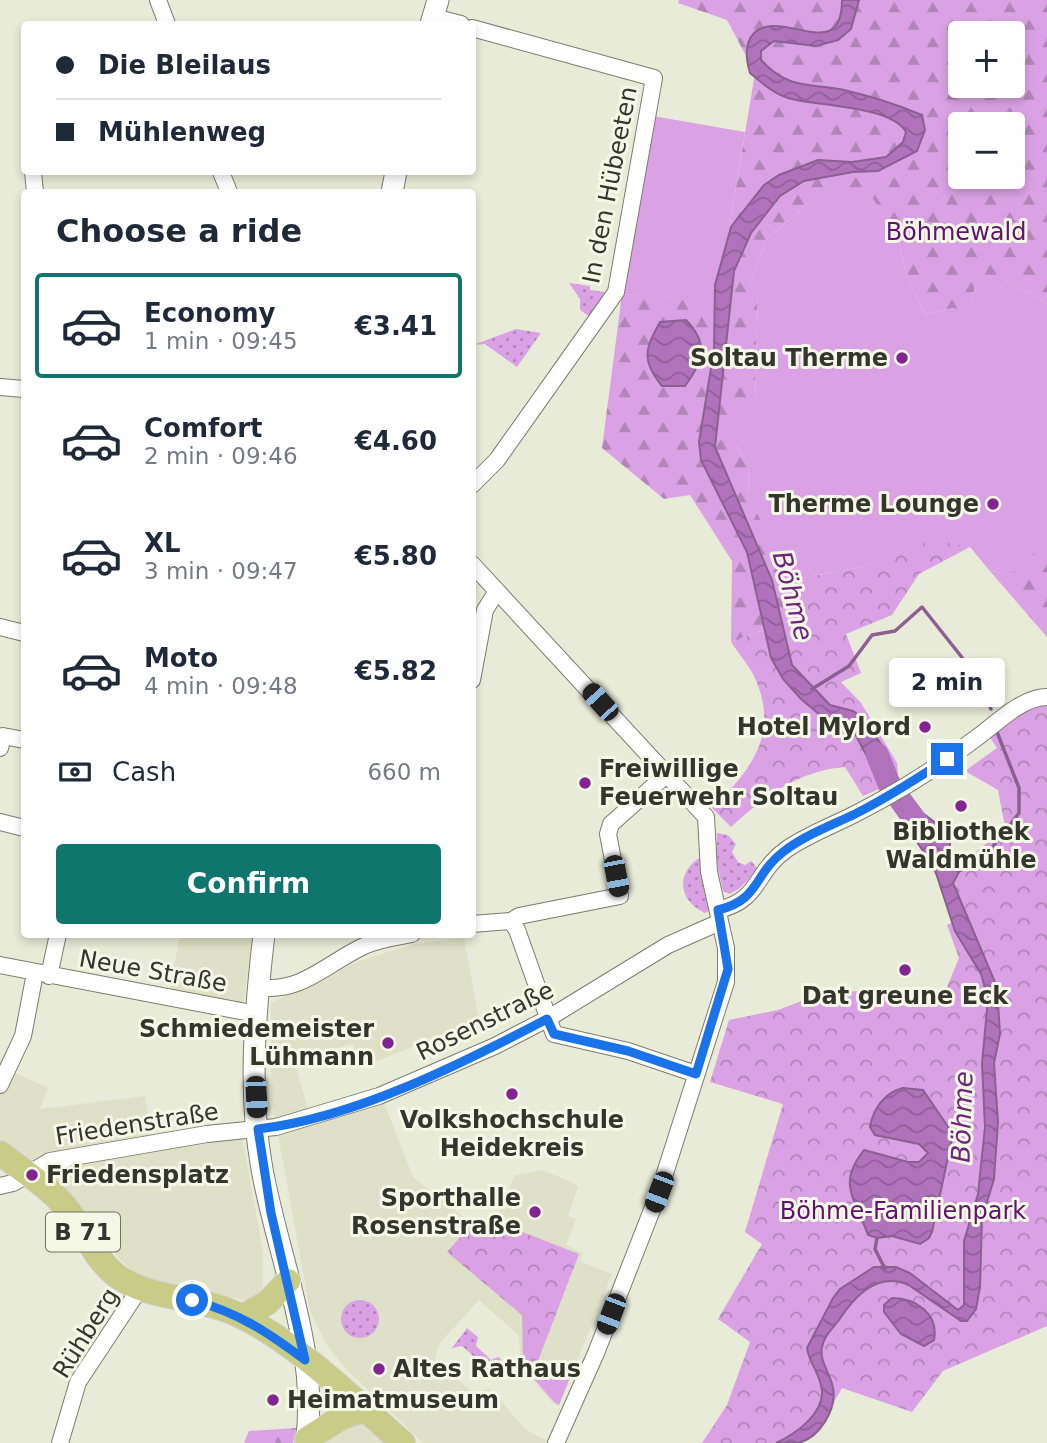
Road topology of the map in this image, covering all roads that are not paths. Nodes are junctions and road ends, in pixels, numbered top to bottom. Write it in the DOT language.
graph roads {
  1 [pos="158,0"];
  2 [pos="166,21"];
  3 [pos="476,29"];
  4 [pos="0,387"];
  5 [pos="21,389"];
  6 [pos="476,481"];
  7 [pos="476,568"];
  8 [pos="497,591"];
  9 [pos="0,627"];
  10 [pos="21,632"];
  11 [pos="476,658"];
  12 [pos="1047,697"];
  13 [pos="21,739"];
  14 [pos="0,748"];
  15 [pos="666,775"];
  16 [pos="0,822"];
  17 [pos="21,827"];
  18 [pos="510,921"];
  19 [pos="720,921"];
  20 [pos="476,923"];
  21 [pos="56,938"];
  22 [pos="264,938"];
  23 [pos="396,938"];
  24 [pos="0,965"];
  25 [pos="42,974"];
  26 [pos="258,987"];
  27 [pos="256,1014"];
  28 [pos="547,1019"];
  29 [pos="696,1074"];
  30 [pos="0,1084"];
  31 [pos="258,1129"];
  32 [pos="0,1153"];
  33 [pos="27,1174"];
  34 [pos="0,1186"];
  35 [pos="288,1281"];
  36 [pos="140,1288"];
  37 [pos="242,1317"];
  38 [pos="305,1360"];
  39 [pos="364,1409"];
  40 [pos="307,1441"];
  41 [pos="60,1443"];
  42 [pos="403,1443"];
  43 [pos="556,1443"];
  1 -- 2 [label="street"];
  3 -- 6 [label="street, In den Hübeeten"];
  4 -- 5 [label="street"];
  7 -- 8 [label="street"];
  8 -- 11 [label="street"];
  8 -- 15 [label="street"];
  9 -- 10 [label="street"];
  12 -- 19 [label="street, Rosenstraße"];
  13 -- 14 [label="street"];
  15 -- 18 [label="street"];
  15 -- 19 [label="street"];
  16 -- 17 [label="street"];
  18 -- 20 [label="street"];
  18 -- 28 [label="street"];
  19 -- 28 [label="street, Rosenstraße"];
  19 -- 29 [label="street"];
  21 -- 25 [label="street"];
  22 -- 26 [label="main road"];
  23 -- 26 [label="street"];
  24 -- 25 [label="street, Neue Straße"];
  25 -- 27 [label="street, Neue Straße"];
  25 -- 30 [label="street"];
  26 -- 27 [label="main road"];
  27 -- 31 [label="main road"];
  28 -- 29 [label="street"];
  28 -- 31 [label="street, Rosenstraße"];
  29 -- 43 [label="street"];
  31 -- 33 [label="street, Friedenstraße"];
  31 -- 35 [label="main road"];
  32 -- 33 [label="main road, B 71"];
  33 -- 34 [label="street, Friedenstraße"];
  33 -- 36 [label="main road, B 71"];
  35 -- 37 [label="main road"];
  35 -- 38 [label="main road"];
  36 -- 37 [label="main road, B 71"];
  36 -- 41 [label="street, Rühberg"];
  37 -- 38 [label="main road, B 71"];
  38 -- 39 [label="main road, B 71"];
  38 -- 40 [label="main road"];
  39 -- 40 [label="main road"];
  39 -- 42 [label="main road, B 71"];
}
